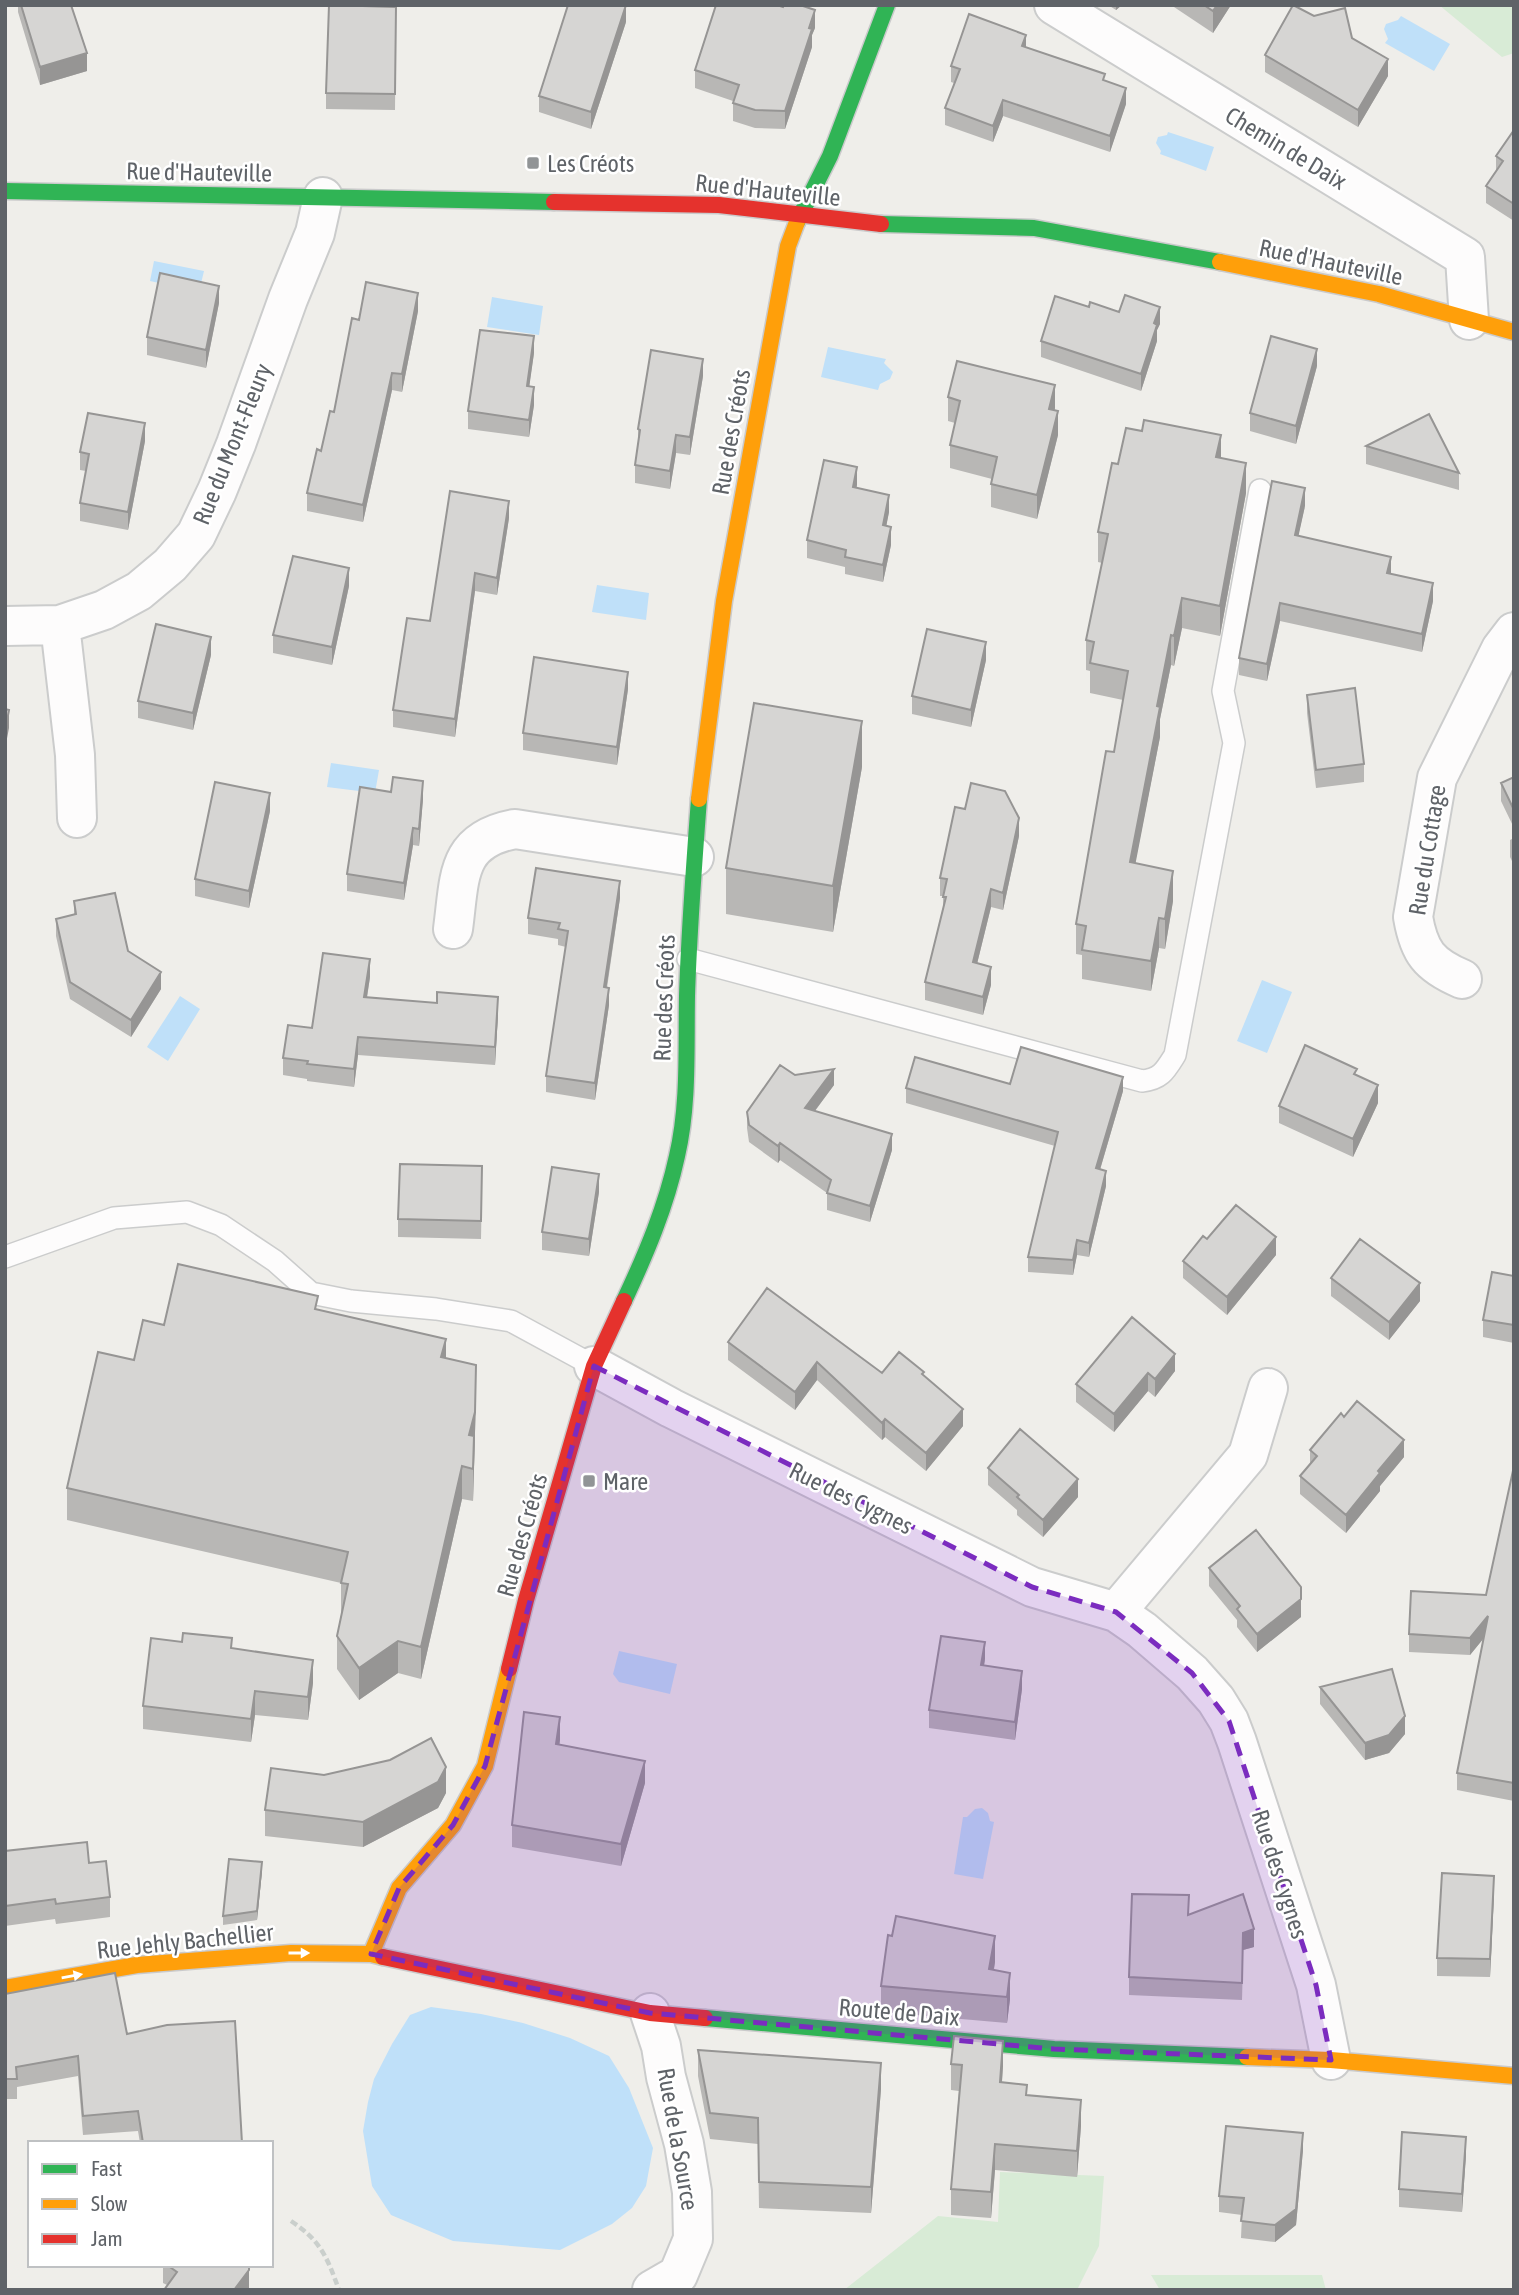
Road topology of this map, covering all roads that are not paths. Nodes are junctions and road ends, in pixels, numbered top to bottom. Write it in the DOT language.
graph roads {
  1 [pos="887,5"];
  2 [pos="1054,5"];
  3 [pos="5,191"];
  4 [pos="323,197"];
  5 [pos="800,215"];
  6 [pos="1469,320"];
  7 [pos="1514,332"];
  8 [pos="1260,490"];
  9 [pos="60,625"];
  10 [pos="5,626"];
  11 [pos="1514,632"];
  12 [pos="77,818"];
  13 [pos="694,857"];
  14 [pos="453,929"];
  15 [pos="688,959"];
  16 [pos="1462,979"];
  17 [pos="5,1257"];
  18 [pos="594,1366"];
  19 [pos="1268,1388"];
  20 [pos="1116,1612"];
  21 [pos="371,1954"];
  22 [pos="5,1988"];
  23 [pos="650,2013"];
  24 [pos="1331,2060"];
  25 [pos="1514,2076"];
  26 [pos="652,2290"];
  1 -- 5 [label="street, Rue des Créots"];
  2 -- 6 [label="street, Chemin de Daix"];
  3 -- 4 [label="street, Rue d'Hauteville"];
  4 -- 5 [label="street, Rue d'Hauteville"];
  4 -- 9 [label="street, Rue du Mont-Fleury"];
  5 -- 6 [label="street, Rue d'Hauteville"];
  5 -- 13 [label="street, Rue des Créots"];
  6 -- 7 [label="street, Rue d'Hauteville"];
  8 -- 15 [label="lane"];
  9 -- 10 [label="street, Rue du Mont-Fleury"];
  9 -- 12 [label="street"];
  11 -- 16 [label="street, Rue du Cottage"];
  13 -- 14 [label="street"];
  13 -- 15 [label="street, Rue des Créots"];
  15 -- 18 [label="street, Rue des Créots"];
  17 -- 18 [label="lane"];
  18 -- 20 [label="street, Rue des Cygnes"];
  18 -- 21 [label="street, Rue des Créots"];
  19 -- 20 [label="street"];
  20 -- 24 [label="street, Rue des Cygnes"];
  22 -- 21 [label="street, Rue Jehly Bachellier, one-way"];
  21 -- 23 [label="street, Route de Daix"];
  23 -- 24 [label="street, Route de Daix"];
  23 -- 26 [label="street, Rue de la Source"];
  24 -- 25 [label="street, Route de Daix"];
}
